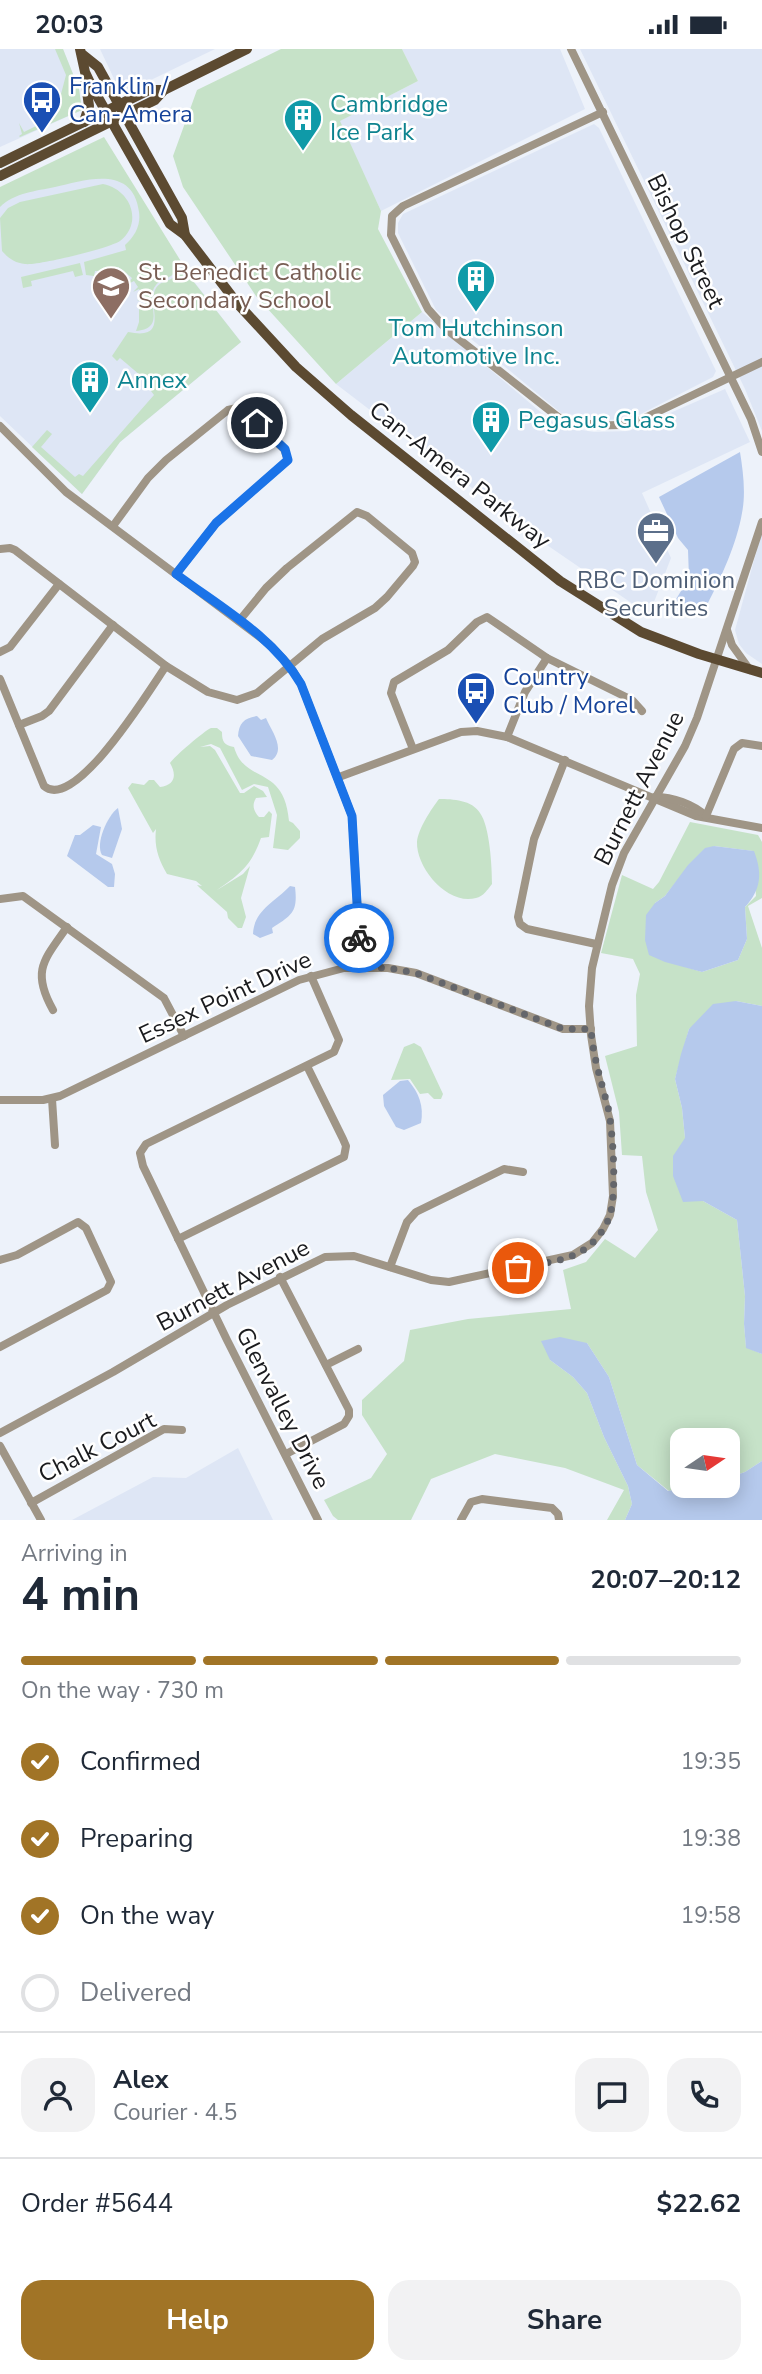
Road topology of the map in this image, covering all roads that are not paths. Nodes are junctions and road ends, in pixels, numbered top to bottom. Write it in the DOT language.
graph roads {
  1 [pos="247,49"];
  2 [pos="571,49"];
  3 [pos="82,52"];
  4 [pos="85,72"];
  5 [pos="121,110"];
  6 [pos="603,112"];
  7 [pos="108,116"];
  8 [pos="84,122"];
  9 [pos="0,163"];
  10 [pos="0,176"];
  11 [pos="185,235"];
  12 [pos="762,362"];
  13 [pos="731,377"];
  14 [pos="0,426"];
  15 [pos="762,452"];
  16 [pos="762,522"];
  17 [pos="113,526"];
  18 [pos="0,548"];
  19 [pos="176,574"];
  20 [pos="58,584"];
  21 [pos="239,621"];
  22 [pos="113,625"];
  23 [pos="727,630"];
  24 [pos="0,652"];
  25 [pos="547,657"];
  26 [pos="716,659"];
  27 [pos="166,666"];
  28 [pos="290,666"];
  29 [pos="750,670"];
  30 [pos="762,673"];
  31 [pos="0,679"];
  32 [pos="642,711"];
  33 [pos="19,726"];
  34 [pos="508,737"];
  35 [pos="762,746"];
  36 [pos="413,749"];
  37 [pos="565,760"];
  38 [pos="339,778"];
  39 [pos="655,797"];
  40 [pos="706,816"];
  41 [pos="762,828"];
  42 [pos="0,899"];
  43 [pos="67,927"];
  44 [pos="596,944"];
  45 [pos="360,967"];
  46 [pos="311,976"];
  47 [pos="53,1010"];
  48 [pos="591,1029"];
  49 [pos="184,1036"];
  50 [pos="307,1066"];
  51 [pos="52,1099"];
  52 [pos="0,1100"];
  53 [pos="55,1145"];
  54 [pos="523,1172"];
  55 [pos="178,1239"];
  56 [pos="0,1260"];
  57 [pos="390,1267"];
  58 [pos="280,1277"];
  59 [pos="214,1313"];
  60 [pos="0,1347"];
  61 [pos="358,1349"];
  62 [pos="326,1365"];
  63 [pos="182,1430"];
  64 [pos="0,1433"];
  65 [pos="0,1446"];
  66 [pos="286,1454"];
  67 [pos="31,1503"];
  68 [pos="41,1520"];
  69 [pos="318,1520"];
  70 [pos="461,1520"];
  71 [pos="559,1520"];
  1 -- 5 [label="main road"];
  2 -- 6 [label="street, Bishop Street"];
  3 -- 4 [label="main road, Can-Amera Parkway"];
  3 -- 5 [label="main road, Can-Amera Parkway"];
  4 -- 7 [label="main road, Can-Amera Parkway"];
  4 -- 8 [label="main road"];
  5 -- 7 [label="main road"];
  5 -- 11 [label="main road, Can-Amera Parkway"];
  6 -- 13 [label="street, Bishop Street"];
  6 -- 13 [label="street"];
  7 -- 8 [label="main road"];
  7 -- 10 [label="main road"];
  7 -- 11 [label="main road, Can-Amera Parkway"];
  8 -- 9 [label="main road"];
  11 -- 26 [label="main road, Can-Amera Parkway"];
  12 -- 13 [label="street"];
  13 -- 15 [label="street, Bishop Street"];
  14 -- 17 [label="street"];
  16 -- 23 [label="street"];
  17 -- 19 [label="street"];
  17 -- 19 [label="street"];
  18 -- 20 [label="street"];
  19 -- 21 [label="street"];
  20 -- 22 [label="street"];
  20 -- 24 [label="street"];
  21 -- 28 [label="street"];
  21 -- 28 [label="street"];
  22 -- 27 [label="street"];
  22 -- 33 [label="street"];
  23 -- 26 [label="street"];
  23 -- 29 [label="street"];
  25 -- 32 [label="street"];
  25 -- 34 [label="street"];
  25 -- 36 [label="street"];
  26 -- 29 [label="main road, Can-Amera Parkway"];
  26 -- 39 [label="street, Burnett Avenue"];
  27 -- 28 [label="street"];
  27 -- 33 [label="street"];
  28 -- 38 [label="street"];
  29 -- 30 [label="main road, Can-Amera Parkway"];
  31 -- 33 [label="street"];
  34 -- 36 [label="street"];
  34 -- 37 [label="street"];
  35 -- 40 [label="street"];
  36 -- 38 [label="street"];
  37 -- 39 [label="street"];
  37 -- 44 [label="street"];
  38 -- 45 [label="street"];
  39 -- 40 [label="street"];
  39 -- 44 [label="street, Burnett Avenue"];
  40 -- 41 [label="street"];
  42 -- 43 [label="street"];
  43 -- 47 [label="street"];
  43 -- 49 [label="street"];
  44 -- 48 [label="street, Burnett Avenue"];
  45 -- 46 [label="street, Essex Point Drive"];
  45 -- 48 [label="street, Essex Point Drive"];
  46 -- 49 [label="street, Essex Point Drive"];
  46 -- 50 [label="street"];
  48 -- 57 [label="street, Burnett Avenue"];
  49 -- 51 [label="street, Essex Point Drive"];
  50 -- 55 [label="street, Glenvalley Drive"];
  50 -- 55 [label="street"];
  51 -- 52 [label="street, Essex Point Drive"];
  51 -- 53 [label="street"];
  54 -- 57 [label="street"];
  55 -- 59 [label="street, Glenvalley Drive"];
  56 -- 60 [label="street"];
  57 -- 58 [label="street, Burnett Avenue"];
  58 -- 59 [label="street, Burnett Avenue"];
  58 -- 62 [label="street"];
  59 -- 64 [label="street, Burnett Avenue"];
  59 -- 66 [label="street, Glenvalley Drive"];
  61 -- 62 [label="street"];
  62 -- 66 [label="street"];
  63 -- 67 [label="street, Chalk Court"];
  65 -- 67 [label="street"];
  66 -- 69 [label="street, Glenvalley Drive"];
  67 -- 68 [label="street"];
  70 -- 71 [label="street"];
}
